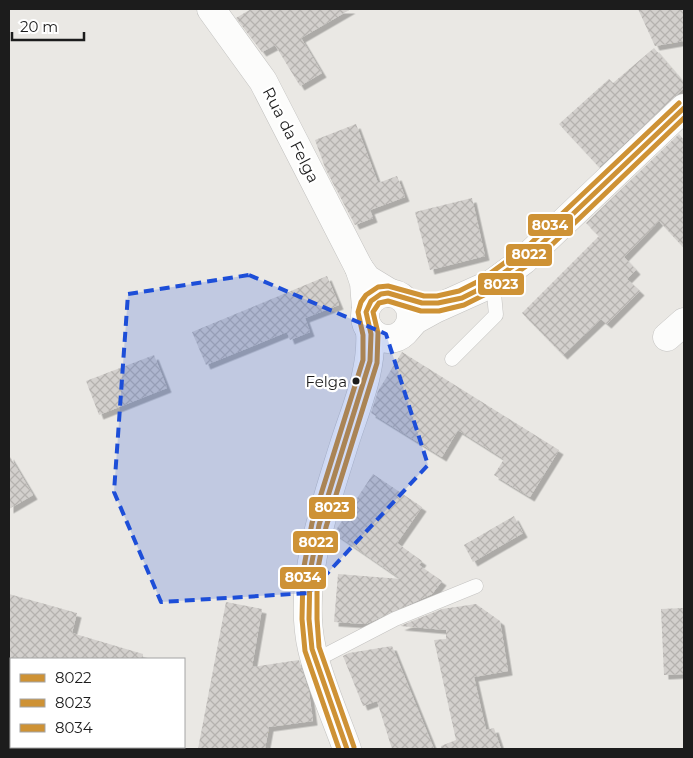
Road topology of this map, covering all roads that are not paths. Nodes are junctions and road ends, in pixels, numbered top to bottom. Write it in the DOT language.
graph roads {
  1 [pos="212,9"];
  2 [pos="683,111"];
  3 [pos="359,268"];
  4 [pos="493,283"];
  5 [pos="397,296"];
  6 [pos="464,297"];
  7 [pos="368,319"];
  8 [pos="402,333"];
  9 [pos="452,359"];
  10 [pos="366,378"];
  11 [pos="476,586"];
  12 [pos="316,660"];
  13 [pos="347,749"];
  1 -- 3 [label="street, Rua da Felga"];
  2 -- 4 [label="street"];
  3 -- 5 [label="street, Rua da Felga"];
  3 -- 7 [label="street, Rua da Felga"];
  4 -- 6 [label="street"];
  4 -- 9 [label="lane"];
  5 -- 6 [label="street"];
  5 -- 7 [label="street"];
  5 -- 8 [label="street"];
  6 -- 8 [label="street"];
  7 -- 8 [label="street"];
  7 -- 10 [label="street, Rua da Felga"];
  8 -- 10 [label="street"];
  10 -- 12 [label="street"];
  11 -- 12 [label="lane"];
  12 -- 13 [label="street"];
}
